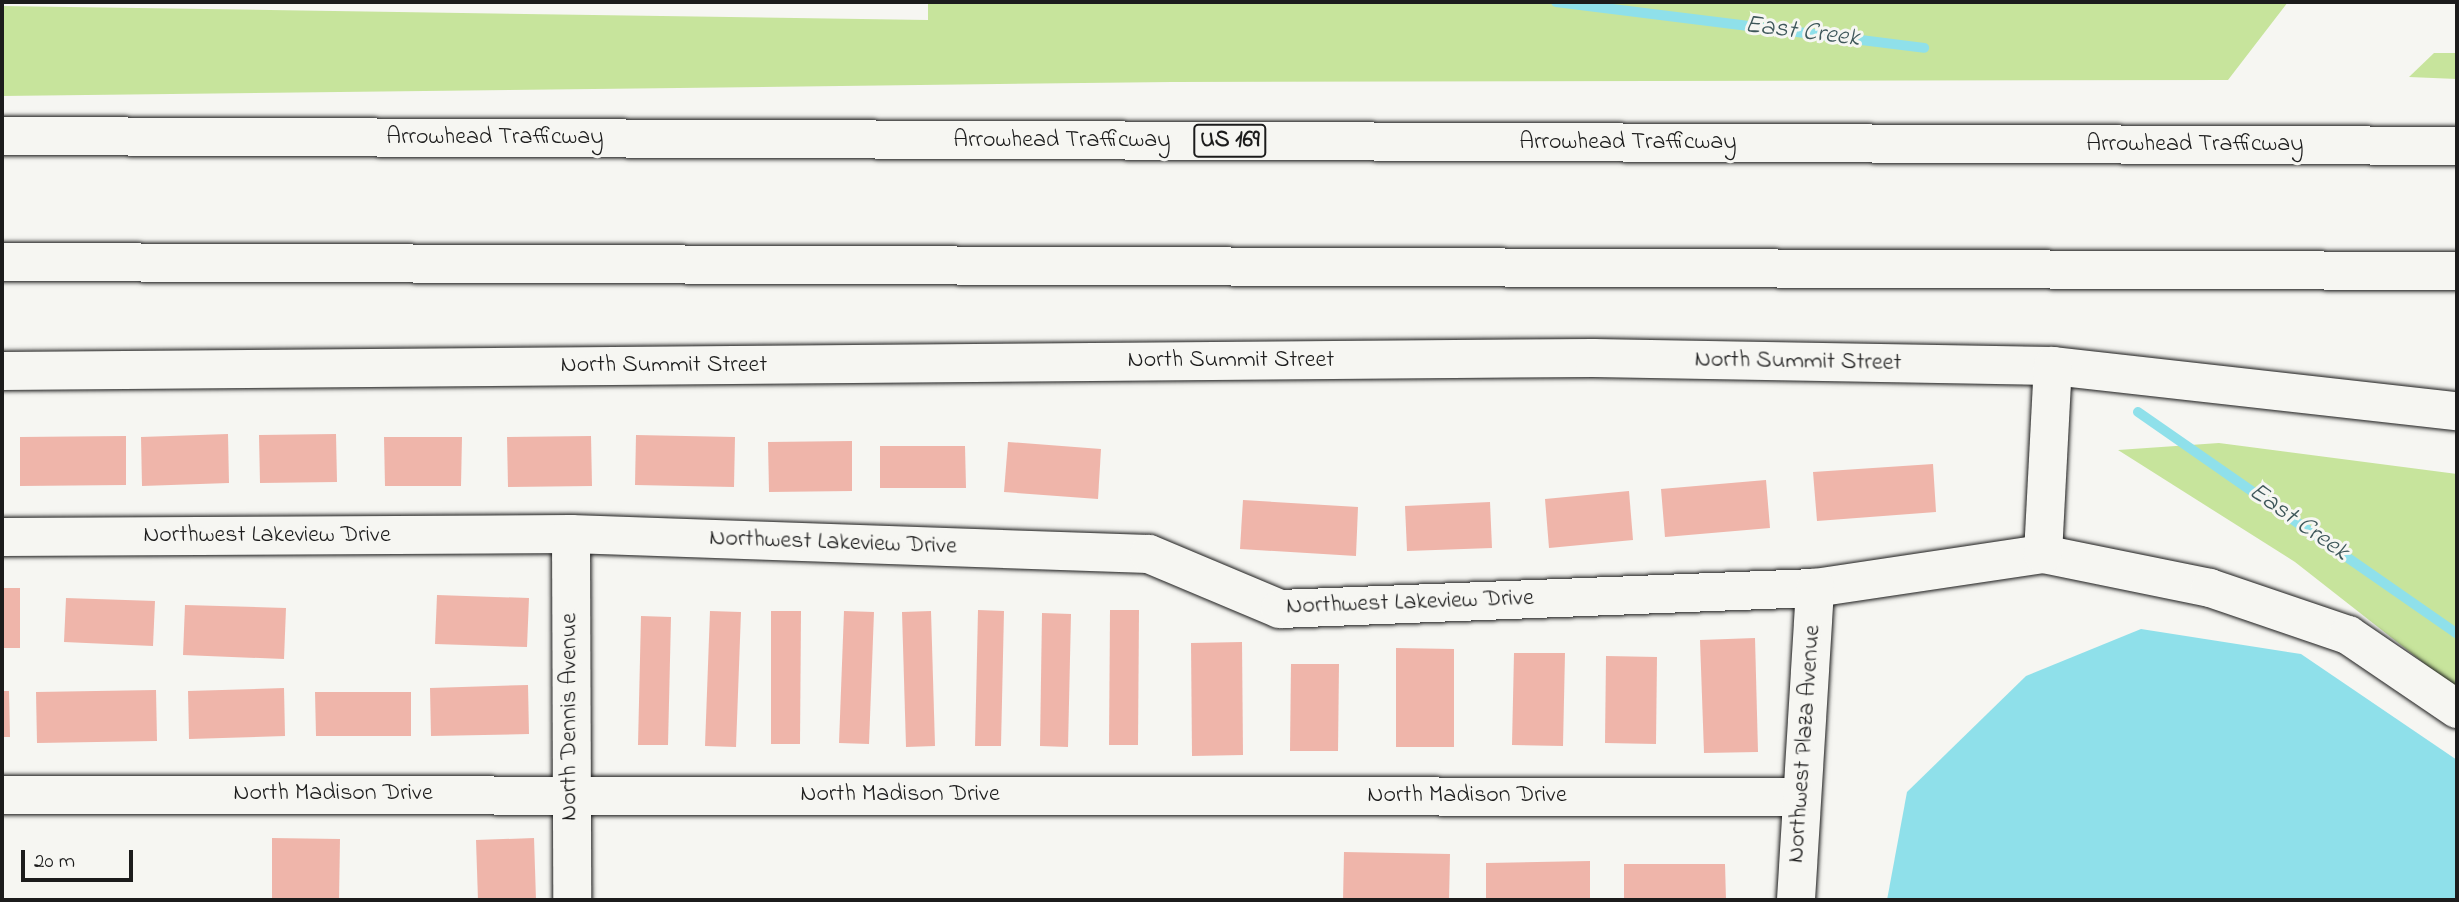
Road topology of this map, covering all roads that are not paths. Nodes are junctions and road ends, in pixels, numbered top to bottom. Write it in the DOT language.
graph roads {
  1 [pos="2,136"];
  2 [pos="2457,146"];
  3 [pos="2,262"];
  4 [pos="2457,271"];
  5 [pos="2053,366"];
  6 [pos="2,371"];
  7 [pos="2457,411"];
  8 [pos="571,534"];
  9 [pos="2,537"];
  10 [pos="2043,554"];
  11 [pos="1815,588"];
  12 [pos="2457,709"];
  13 [pos="568,794"];
  14 [pos="2,795"];
  15 [pos="1799,797"];
  16 [pos="572,900"];
  17 [pos="1796,900"];
  1 -- 2 [label="main road, Arrowhead Trafficway / US 169"];
  3 -- 4 [label="main road"];
  5 -- 6 [label="main road, North Summit Street"];
  5 -- 7 [label="main road, North Summit Street"];
  5 -- 10 [label="main road"];
  8 -- 9 [label="main road, Northwest Lakeview Drive"];
  8 -- 11 [label="main road, Northwest Lakeview Drive"];
  8 -- 13 [label="main road, North Dennis Avenue"];
  10 -- 11 [label="main road, Northwest Lakeview Drive"];
  10 -- 12 [label="main road, Northwest Lakeview Drive"];
  11 -- 15 [label="main road, Northwest Plaza Avenue"];
  13 -- 14 [label="main road, North Madison Drive"];
  13 -- 15 [label="main road, North Madison Drive"];
  13 -- 16 [label="main road, North Dennis Avenue"];
  15 -- 17 [label="main road, Northwest Plaza Avenue"];
}
